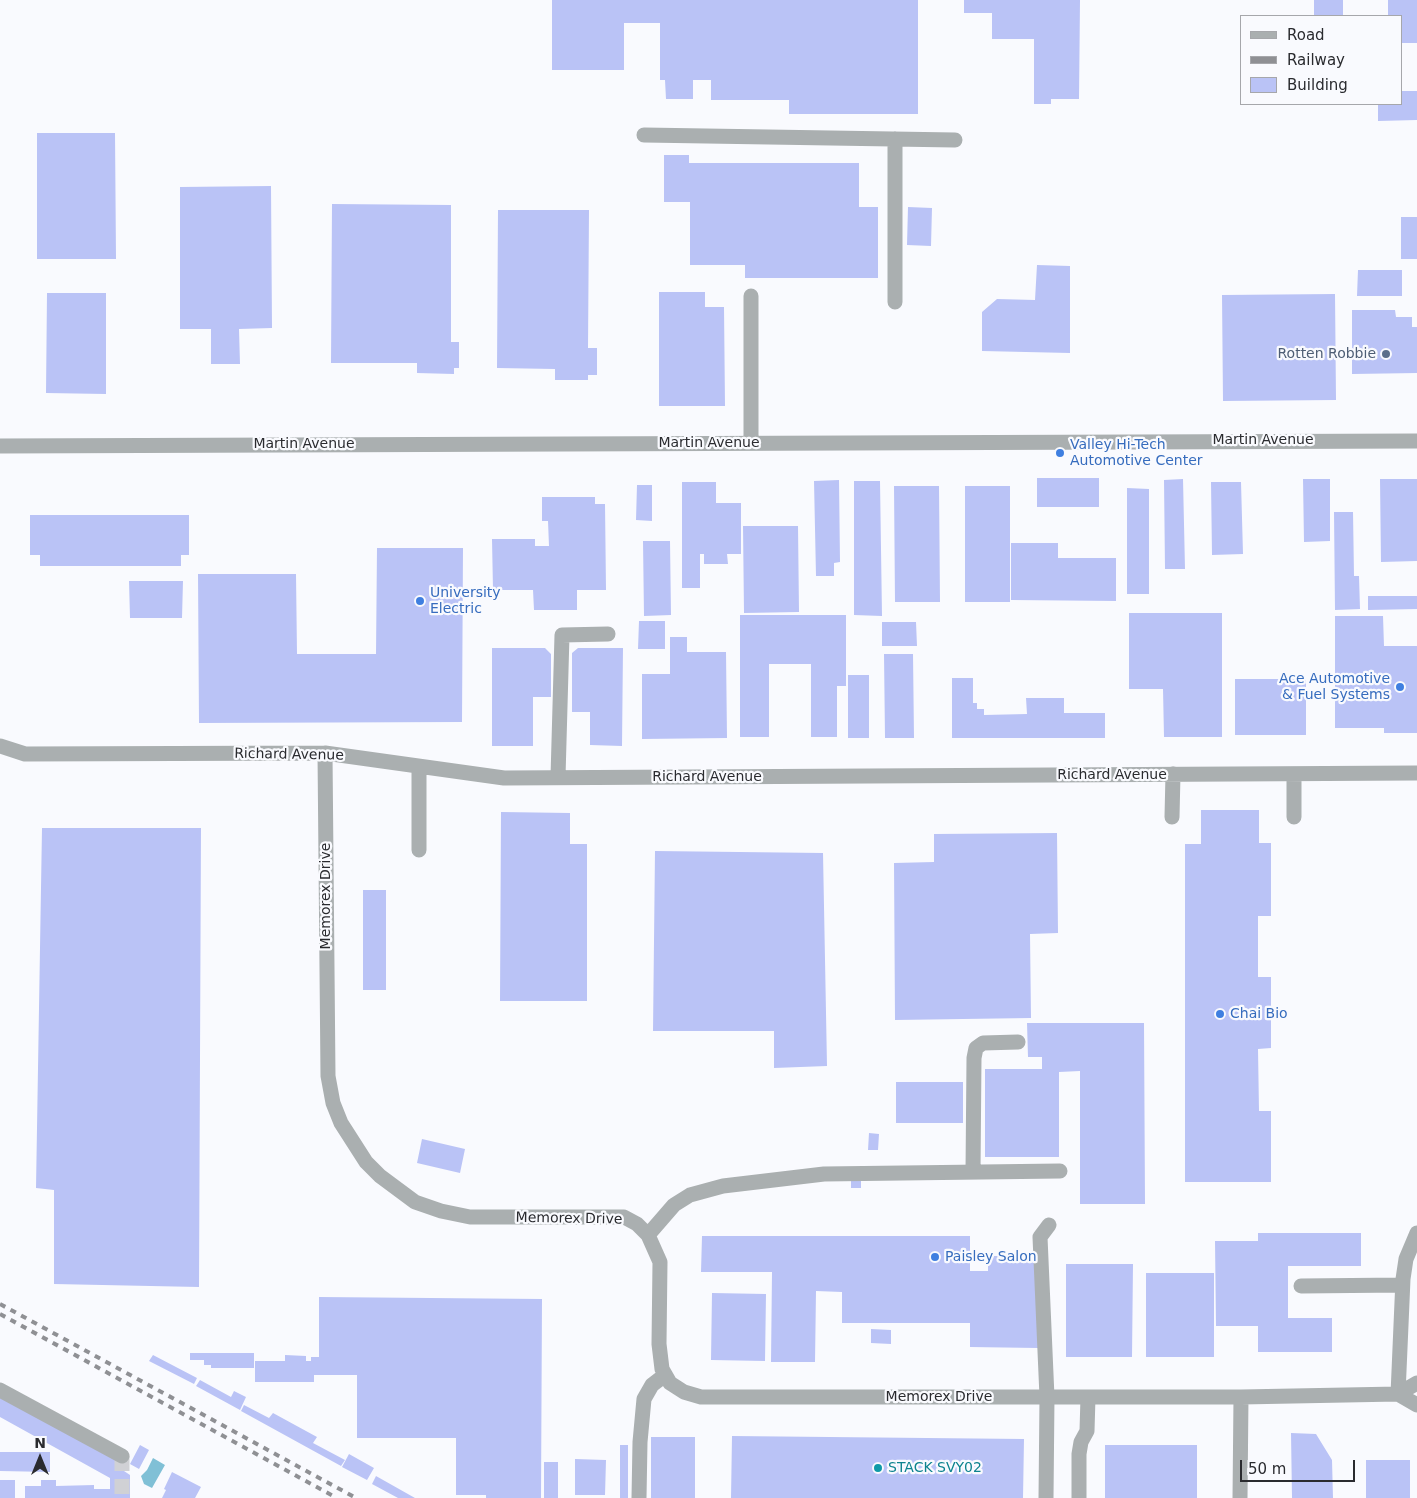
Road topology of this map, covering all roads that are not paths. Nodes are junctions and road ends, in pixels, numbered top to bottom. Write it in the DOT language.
graph roads {
  1 [pos="644,136"];
  2 [pos="895,139"];
  3 [pos="955,140"];
  4 [pos="751,296"];
  5 [pos="895,302"];
  6 [pos="1417,441"];
  7 [pos="751,443"];
  8 [pos="0,446"];
  9 [pos="608,634"];
  10 [pos="0,746"];
  11 [pos="325,752"];
  12 [pos="419,766"];
  13 [pos="1417,773"];
  14 [pos="1173,774"];
  15 [pos="1294,774"];
  16 [pos="558,777"];
  17 [pos="1172,817"];
  18 [pos="1294,818"];
  19 [pos="419,850"];
  20 [pos="1018,1042"];
  21 [pos="1060,1171"];
  22 [pos="973,1172"];
  23 [pos="1049,1225"];
  24 [pos="1417,1233"];
  25 [pos="648,1235"];
  26 [pos="1301,1286"];
  27 [pos="1402,1286"];
  28 [pos="665,1375"];
  29 [pos="1417,1383"];
  30 [pos="0,1390"];
  31 [pos="1398,1394"];
  32 [pos="1047,1397"];
  33 [pos="1088,1397"];
  34 [pos="1241,1397"];
  35 [pos="1417,1405"];
  36 [pos="122,1456"];
  37 [pos="639,1498"];
  38 [pos="1046,1498"];
  39 [pos="1079,1498"];
  40 [pos="1240,1498"];
  1 -- 2 [label="street"];
  2 -- 3 [label="street"];
  2 -- 5 [label="street"];
  4 -- 7 [label="street"];
  6 -- 7 [label="street, Martin Avenue"];
  7 -- 8 [label="street, Martin Avenue"];
  9 -- 16 [label="street"];
  10 -- 11 [label="street, Richard Avenue"];
  11 -- 12 [label="street, Richard Avenue"];
  11 -- 25 [label="street, Memorex Drive"];
  12 -- 16 [label="street, Richard Avenue"];
  12 -- 19 [label="street"];
  13 -- 15 [label="street, Richard Avenue"];
  14 -- 15 [label="street, Richard Avenue"];
  14 -- 16 [label="street, Richard Avenue"];
  14 -- 17 [label="street"];
  15 -- 18 [label="street"];
  20 -- 22 [label="street"];
  21 -- 22 [label="street"];
  22 -- 25 [label="street"];
  23 -- 32 [label="street"];
  24 -- 27 [label="street"];
  25 -- 28 [label="street, Memorex Drive"];
  26 -- 27 [label="street"];
  27 -- 31 [label="street"];
  28 -- 32 [label="street, Memorex Drive"];
  28 -- 37 [label="street"];
  29 -- 31 [label="street, Memorex Drive"];
  30 -- 36 [label="street"];
  31 -- 34 [label="street, Memorex Drive"];
  31 -- 35 [label="street"];
  32 -- 33 [label="street, Memorex Drive"];
  32 -- 38 [label="street"];
  33 -- 34 [label="street, Memorex Drive"];
  33 -- 39 [label="street"];
  34 -- 40 [label="street"];
}
